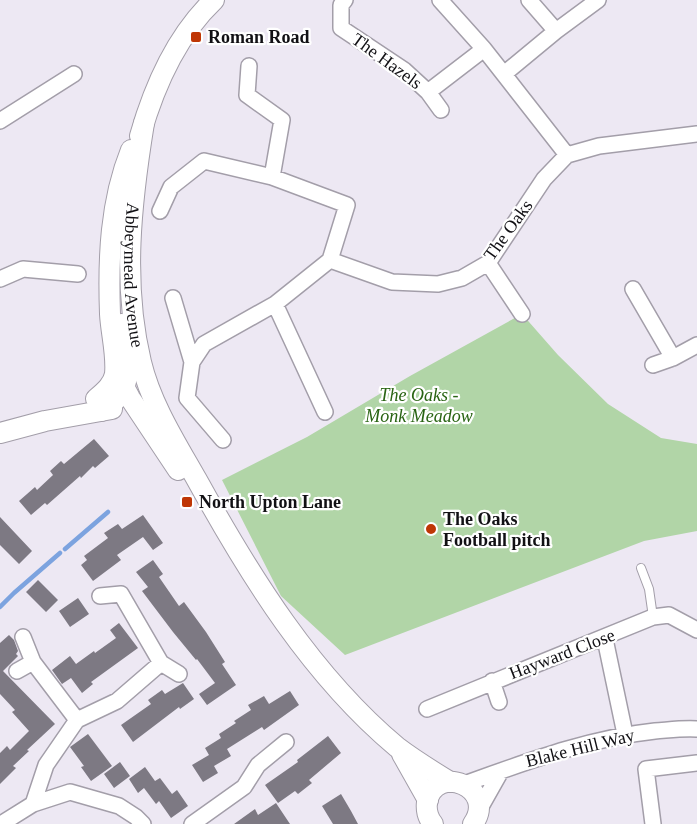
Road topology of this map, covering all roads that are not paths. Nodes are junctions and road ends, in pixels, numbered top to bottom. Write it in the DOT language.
graph roads {
  1 [pos="214,0"];
  2 [pos="345,0"];
  3 [pos="440,0"];
  4 [pos="529,0"];
  5 [pos="598,0"];
  6 [pos="556,30"];
  7 [pos="484,49"];
  8 [pos="249,66"];
  9 [pos="74,74"];
  10 [pos="504,74"];
  11 [pos="428,92"];
  12 [pos="441,110"];
  13 [pos="0,121"];
  14 [pos="144,123"];
  15 [pos="697,134"];
  16 [pos="567,155"];
  17 [pos="272,177"];
  18 [pos="160,211"];
  19 [pos="330,260"];
  20 [pos="488,262"];
  21 [pos="78,274"];
  22 [pos="0,279"];
  23 [pos="633,289"];
  24 [pos="173,298"];
  25 [pos="275,304"];
  26 [pos="522,314"];
  27 [pos="697,345"];
  28 [pos="673,358"];
  29 [pos="115,362"];
  30 [pos="192,362"];
  31 [pos="653,365"];
  32 [pos="125,390"];
  33 [pos="98,405"];
  34 [pos="325,412"];
  35 [pos="159,427"];
  36 [pos="0,433"];
  37 [pos="223,440"];
  38 [pos="641,568"];
  39 [pos="100,596"];
  40 [pos="652,618"];
  41 [pos="696,626"];
  42 [pos="23,637"];
  43 [pos="605,639"];
  44 [pos="33,662"];
  45 [pos="161,663"];
  46 [pos="17,671"];
  47 [pos="179,674"];
  48 [pos="492,681"];
  49 [pos="499,702"];
  50 [pos="427,709"];
  51 [pos="77,720"];
  52 [pos="697,729"];
  53 [pos="625,734"];
  54 [pos="286,742"];
  55 [pos="398,747"];
  56 [pos="697,763"];
  57 [pos="501,771"];
  58 [pos="457,783"];
  59 [pos="428,800"];
  60 [pos="33,804"];
  61 [pos="476,819"];
  62 [pos="431,823"];
  63 [pos="1,824"];
  64 [pos="143,824"];
  65 [pos="192,824"];
  66 [pos="653,824"];
  1 -- 14 [label="street, Abbeymead Avenue"];
  2 -- 11 [label="street, The Hazels"];
  3 -- 7 [label="street"];
  4 -- 6 [label="street"];
  5 -- 6 [label="street"];
  6 -- 10 [label="street"];
  7 -- 10 [label="street"];
  7 -- 11 [label="street, The Hazels"];
  8 -- 17 [label="street"];
  9 -- 13 [label="street"];
  10 -- 16 [label="street"];
  11 -- 12 [label="street"];
  14 -- 29 [label="street, Abbeymead Avenue"];
  14 -- 32 [label="street, Abbeymead Avenue"];
  14 -- 35 [label="street, Abbeymead Avenue"];
  15 -- 16 [label="street"];
  16 -- 20 [label="street, The Oaks"];
  17 -- 18 [label="street"];
  17 -- 19 [label="street"];
  19 -- 20 [label="street, The Oaks"];
  19 -- 25 [label="street"];
  20 -- 26 [label="street"];
  21 -- 22 [label="street"];
  23 -- 28 [label="street"];
  24 -- 30 [label="street"];
  25 -- 30 [label="street"];
  25 -- 34 [label="street"];
  27 -- 28 [label="street"];
  28 -- 31 [label="street"];
  29 -- 32 [label="street, Abbeymead Avenue"];
  29 -- 33 [label="street, Abbeymead Avenue"];
  30 -- 37 [label="street"];
  32 -- 33 [label="street"];
  32 -- 35 [label="street, Abbeymead Avenue"];
  33 -- 35 [label="street, Abbeymead Avenue"];
  33 -- 36 [label="street"];
  35 -- 55 [label="street, Abbeymead Avenue"];
  38 -- 40 [label="lane"];
  39 -- 45 [label="street"];
  40 -- 41 [label="street, Hayward Close"];
  40 -- 43 [label="street, Hayward Close"];
  42 -- 44 [label="street"];
  43 -- 48 [label="street, Hayward Close"];
  43 -- 53 [label="street"];
  44 -- 46 [label="street"];
  44 -- 51 [label="street"];
  45 -- 47 [label="street"];
  45 -- 51 [label="street"];
  48 -- 49 [label="street"];
  48 -- 50 [label="street, Hayward Close"];
  51 -- 60 [label="street"];
  52 -- 53 [label="street, Blake Hill Way"];
  53 -- 57 [label="street, Blake Hill Way"];
  54 -- 65 [label="street"];
  55 -- 58 [label="street, Abbeymead Avenue"];
  55 -- 59 [label="street, Abbeymead Avenue"];
  56 -- 66 [label="street"];
  57 -- 58 [label="street, Blake Hill Way"];
  57 -- 61 [label="street, Blake Hill Way"];
  58 -- 59 [label="street"];
  58 -- 61 [label="street"];
  59 -- 62 [label="street, Abbeymead Avenue"];
  60 -- 63 [label="street"];
  60 -- 64 [label="street"];
}
